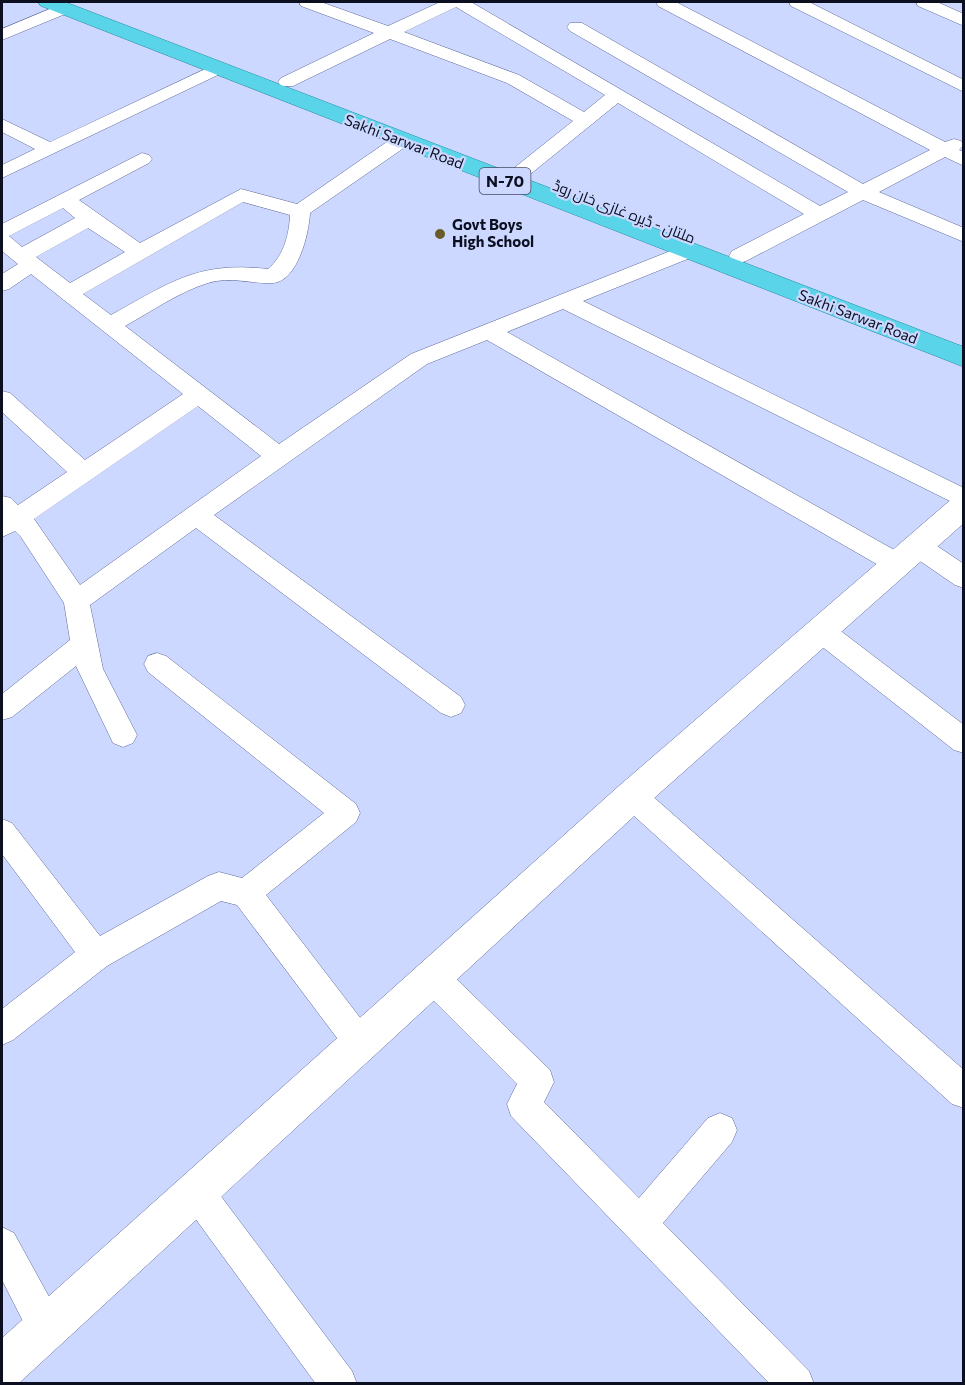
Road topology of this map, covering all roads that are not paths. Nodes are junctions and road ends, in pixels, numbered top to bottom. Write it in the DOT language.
graph roads {
  1 [pos="307,2"];
  2 [pos="452,2"];
  3 [pos="460,2"];
  4 [pos="664,2"];
  5 [pos="797,2"];
  6 [pos="924,2"];
  7 [pos="959,2"];
  8 [pos="65,4"];
  9 [pos="942,10"];
  10 [pos="963,21"];
  11 [pos="576,27"];
  12 [pos="388,32"];
  13 [pos="2,35"];
  14 [pos="216,69"];
  15 [pos="287,82"];
  16 [pos="963,87"];
  17 [pos="618,94"];
  18 [pos="585,120"];
  19 [pos="2,125"];
  20 [pos="401,141"];
  21 [pos="963,141"];
  22 [pos="50,149"];
  23 [pos="943,151"];
  24 [pos="142,159"];
  25 [pos="963,160"];
  26 [pos="2,172"];
  27 [pos="521,172"];
  28 [pos="862,192"];
  29 [pos="64,199"];
  30 [pos="300,211"];
  31 [pos="819,214"];
  32 [pos="89,219"];
  33 [pos="2,232"];
  34 [pos="963,236"];
  35 [pos="2,241"];
  36 [pos="688,251"];
  37 [pos="139,252"];
  38 [pos="739,256"];
  39 [pos="27,260"];
  40 [pos="2,284"];
  41 [pos="70,292"];
  42 [pos="818,294"];
  43 [pos="564,301"];
  44 [pos="110,325"];
  45 [pos="488,331"];
  46 [pos="963,342"];
  47 [pos="963,358"];
  48 [pos="198,395"];
  49 [pos="2,399"];
  50 [pos="278,456"];
  51 [pos="84,473"];
  52 [pos="963,499"];
  53 [pos="963,505"];
  54 [pos="196,515"];
  55 [pos="7,517"];
  56 [pos="906,554"];
  57 [pos="963,578"];
  58 [pos="77,601"];
  59 [pos="820,630"];
  60 [pos="84,644"];
  61 [pos="157,664"];
  62 [pos="451,705"];
  63 [pos="2,709"];
  64 [pos="123,735"];
  65 [pos="963,741"];
  66 [pos="632,796"];
  67 [pos="2,832"];
  68 [pos="246,893"];
  69 [pos="96,955"];
  70 [pos="432,977"];
  71 [pos="2,1029"];
  72 [pos="360,1043"];
  73 [pos="963,1092"];
  74 [pos="720,1130"];
  75 [pos="196,1191"];
  76 [pos="640,1224"];
  77 [pos="2,1245"];
  78 [pos="46,1328"];
  79 [pos="2,1368"];
  80 [pos="339,1383"];
  81 [pos="796,1383"];
  1 -- 12 [label="street"];
  2 -- 12 [label="street"];
  3 -- 17 [label="street"];
  4 -- 23 [label="street"];
  5 -- 16 [label="street"];
  6 -- 9 [label="street"];
  7 -- 9 [label="street"];
  8 -- 13 [label="street"];
  8 -- 14 [label="highway, Sakhi Sarwar Road / N-70"];
  8 -- 15 [label="highway, ملتان - ڈیرہ غازی خان روڈ / N-70"];
  9 -- 10 [label="street"];
  11 -- 28 [label="street"];
  12 -- 15 [label="street"];
  12 -- 18 [label="street"];
  14 -- 20 [label="highway, Sakhi Sarwar Road / N-70"];
  14 -- 22 [label="street"];
  15 -- 27 [label="highway, ملتان - ڈیرہ غازی خان روڈ / N-70"];
  17 -- 18 [label="street"];
  17 -- 31 [label="street"];
  18 -- 27 [label="street"];
  19 -- 22 [label="street"];
  20 -- 30 [label="street"];
  20 -- 36 [label="highway, Sakhi Sarwar Road / N-70"];
  21 -- 23 [label="street"];
  22 -- 26 [label="street"];
  23 -- 25 [label="street"];
  23 -- 28 [label="street"];
  24 -- 29 [label="street"];
  27 -- 38 [label="highway, ملتان - ڈیرہ غازی خان روڈ / N-70"];
  28 -- 31 [label="street"];
  28 -- 34 [label="street"];
  29 -- 32 [label="street"];
  29 -- 33 [label="street"];
  30 -- 37 [label="street"];
  30 -- 44 [label="street"];
  31 -- 38 [label="street"];
  32 -- 37 [label="street"];
  32 -- 39 [label="street"];
  35 -- 39 [label="street"];
  36 -- 42 [label="highway, Sakhi Sarwar Road / N-70"];
  36 -- 43 [label="street"];
  37 -- 41 [label="street"];
  38 -- 42 [label="highway, ملتان - ڈیرہ غازی خان روڈ / N-70"];
  39 -- 40 [label="street"];
  39 -- 41 [label="street"];
  41 -- 44 [label="street"];
  42 -- 46 [label="highway, ملتان - ڈیرہ غازی خان روڈ / N-70"];
  42 -- 47 [label="highway, Sakhi Sarwar Road / N-70"];
  43 -- 45 [label="street"];
  43 -- 52 [label="street"];
  44 -- 48 [label="street"];
  45 -- 50 [label="street"];
  45 -- 56 [label="street"];
  48 -- 50 [label="street"];
  48 -- 51 [label="street"];
  49 -- 51 [label="street"];
  50 -- 54 [label="street"];
  51 -- 55 [label="street"];
  53 -- 56 [label="street"];
  54 -- 58 [label="street"];
  54 -- 62 [label="street"];
  55 -- 58 [label="street"];
  56 -- 57 [label="street"];
  56 -- 59 [label="street"];
  58 -- 60 [label="street"];
  59 -- 65 [label="street"];
  59 -- 66 [label="street"];
  60 -- 63 [label="street"];
  60 -- 64 [label="street"];
  61 -- 68 [label="street"];
  66 -- 70 [label="street"];
  66 -- 73 [label="street"];
  67 -- 69 [label="street"];
  68 -- 69 [label="street"];
  68 -- 72 [label="street"];
  69 -- 71 [label="street"];
  70 -- 72 [label="street"];
  70 -- 76 [label="street"];
  72 -- 75 [label="street"];
  74 -- 76 [label="street"];
  75 -- 78 [label="street"];
  75 -- 80 [label="street"];
  76 -- 81 [label="street"];
  77 -- 78 [label="street"];
  78 -- 79 [label="street"];
}
